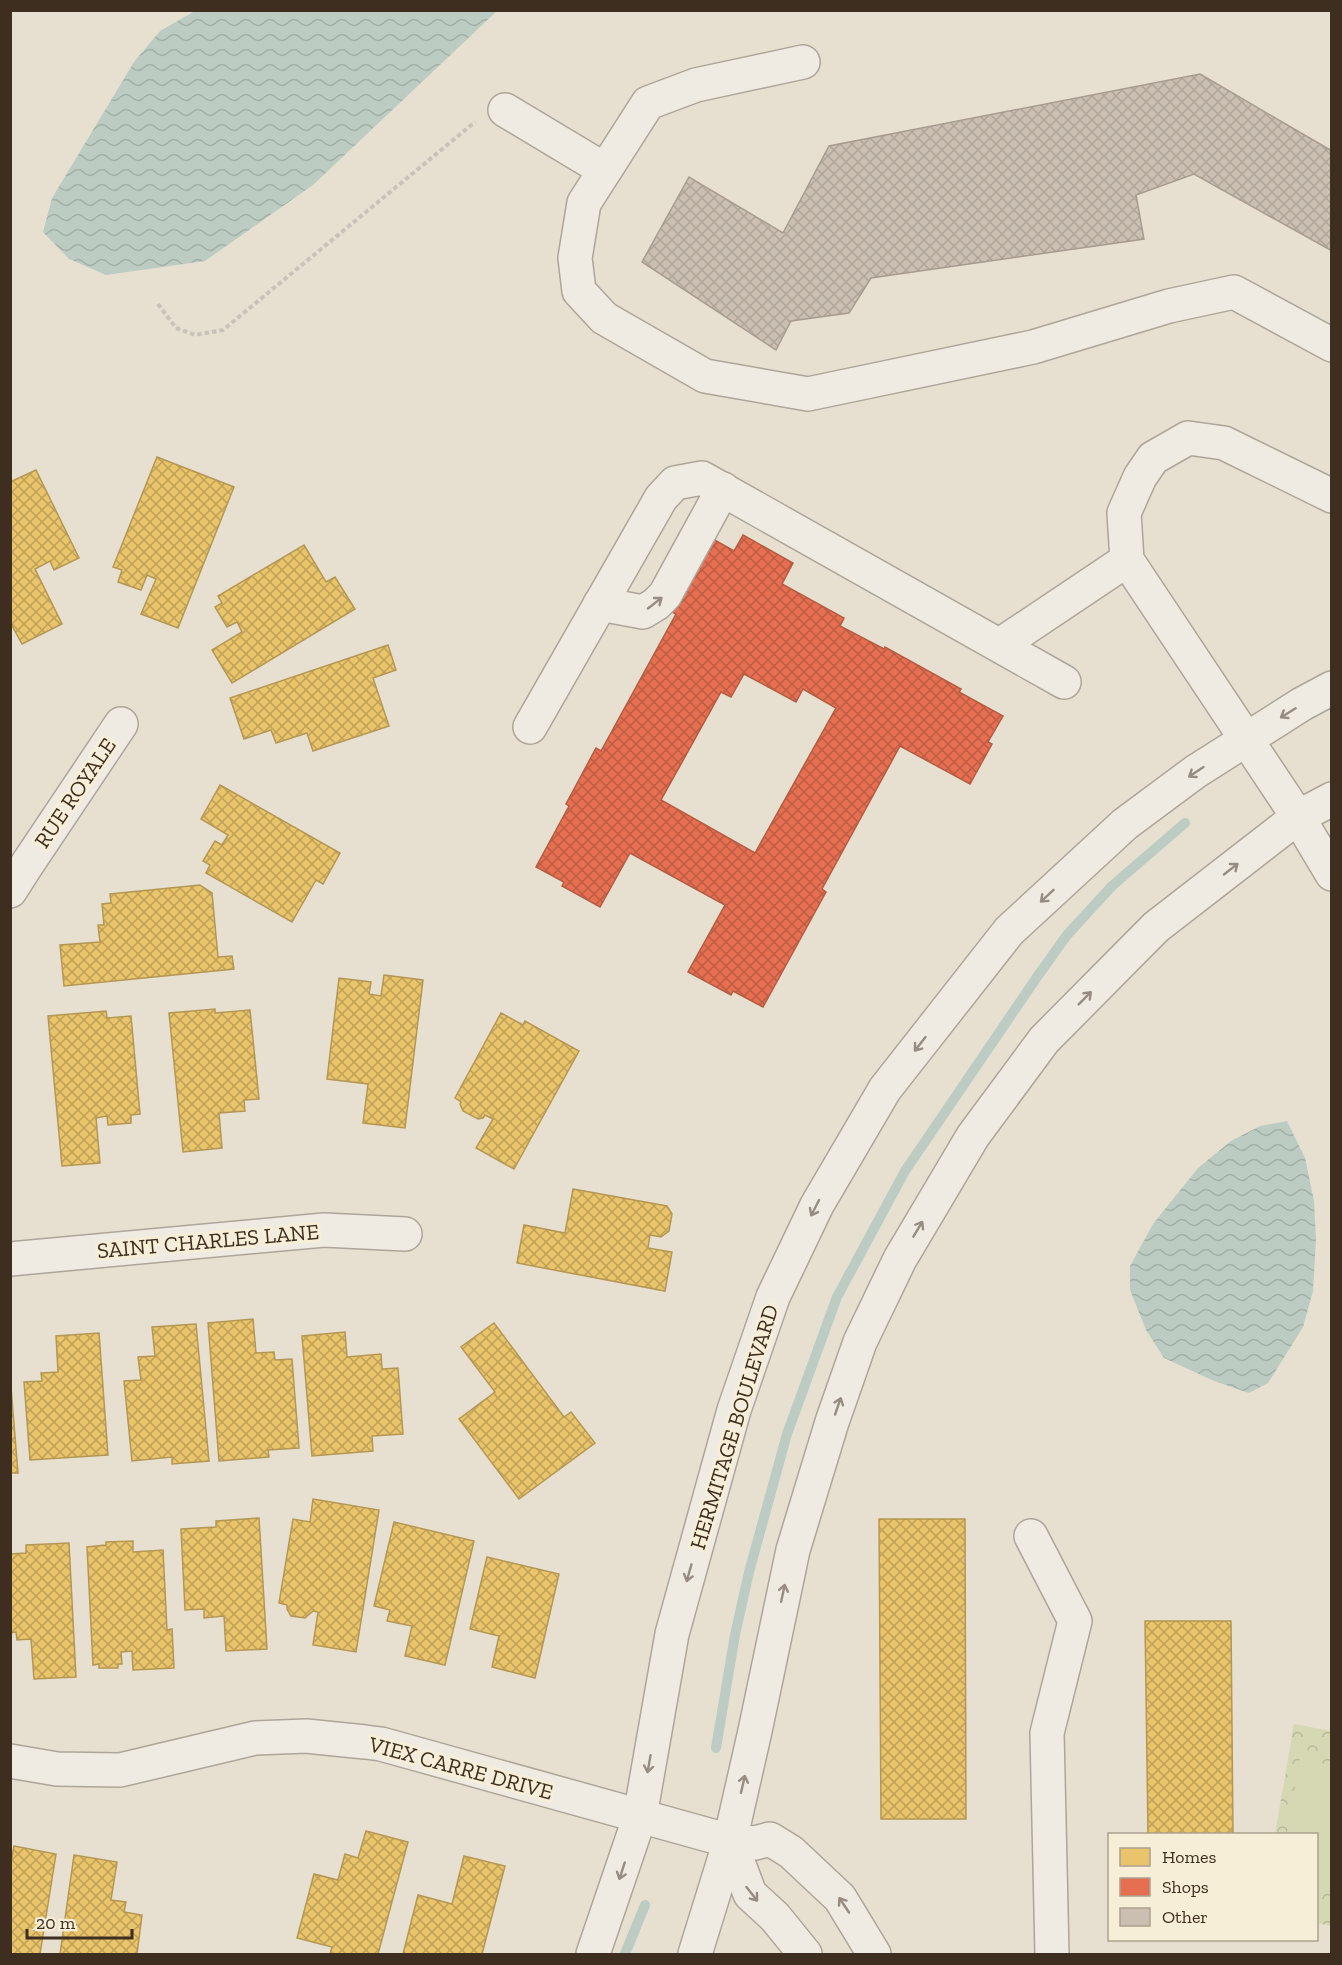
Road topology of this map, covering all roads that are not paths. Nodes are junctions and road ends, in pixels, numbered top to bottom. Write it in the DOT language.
graph roads {
  1 [pos="803,62"];
  2 [pos="504,110"];
  3 [pos="605,170"];
  4 [pos="1332,345"];
  5 [pos="723,489"];
  6 [pos="1332,495"];
  7 [pos="1127,560"];
  8 [pos="600,604"];
  9 [pos="1000,645"];
  10 [pos="1064,682"];
  11 [pos="1332,688"];
  12 [pos="122,724"];
  13 [pos="530,727"];
  14 [pos="1245,740"];
  15 [pos="1332,799"];
  16 [pos="1298,817"];
  17 [pos="1332,874"];
  18 [pos="10,891"];
  19 [pos="405,1234"];
  20 [pos="10,1259"];
  21 [pos="1031,1536"];
  22 [pos="10,1761"];
  23 [pos="640,1816"];
  24 [pos="730,1841"];
  25 [pos="592,1954"];
  26 [pos="695,1954"];
  27 [pos="805,1954"];
  28 [pos="874,1954"];
  29 [pos="1052,1954"];
  1 -- 3 [label="street"];
  2 -- 3 [label="street"];
  3 -- 4 [label="street"];
  8 -- 5 [label="street, one-way"];
  5 -- 8 [label="street"];
  5 -- 9 [label="street"];
  6 -- 7 [label="street"];
  7 -- 9 [label="street"];
  7 -- 14 [label="street"];
  8 -- 13 [label="street"];
  9 -- 10 [label="street"];
  11 -- 14 [label="street, HERMITAGE BOULEVARD, one-way"];
  12 -- 18 [label="street, RUE ROYALE"];
  14 -- 16 [label="street"];
  14 -- 23 [label="street, HERMITAGE BOULEVARD, one-way"];
  15 -- 16 [label="street"];
  16 -- 17 [label="street"];
  24 -- 16 [label="street, one-way"];
  19 -- 20 [label="street, SAINT CHARLES LANE"];
  21 -- 29 [label="street"];
  22 -- 23 [label="street, VIEX CARRE DRIVE"];
  23 -- 24 [label="street, VIEX CARRE DRIVE"];
  23 -- 25 [label="street, HERMITAGE BOULEVARD, one-way"];
  24 -- 26 [label="street"];
  24 -- 27 [label="street, one-way"];
  28 -- 24 [label="street, VIEX CARRE DRIVE, one-way"];
}
